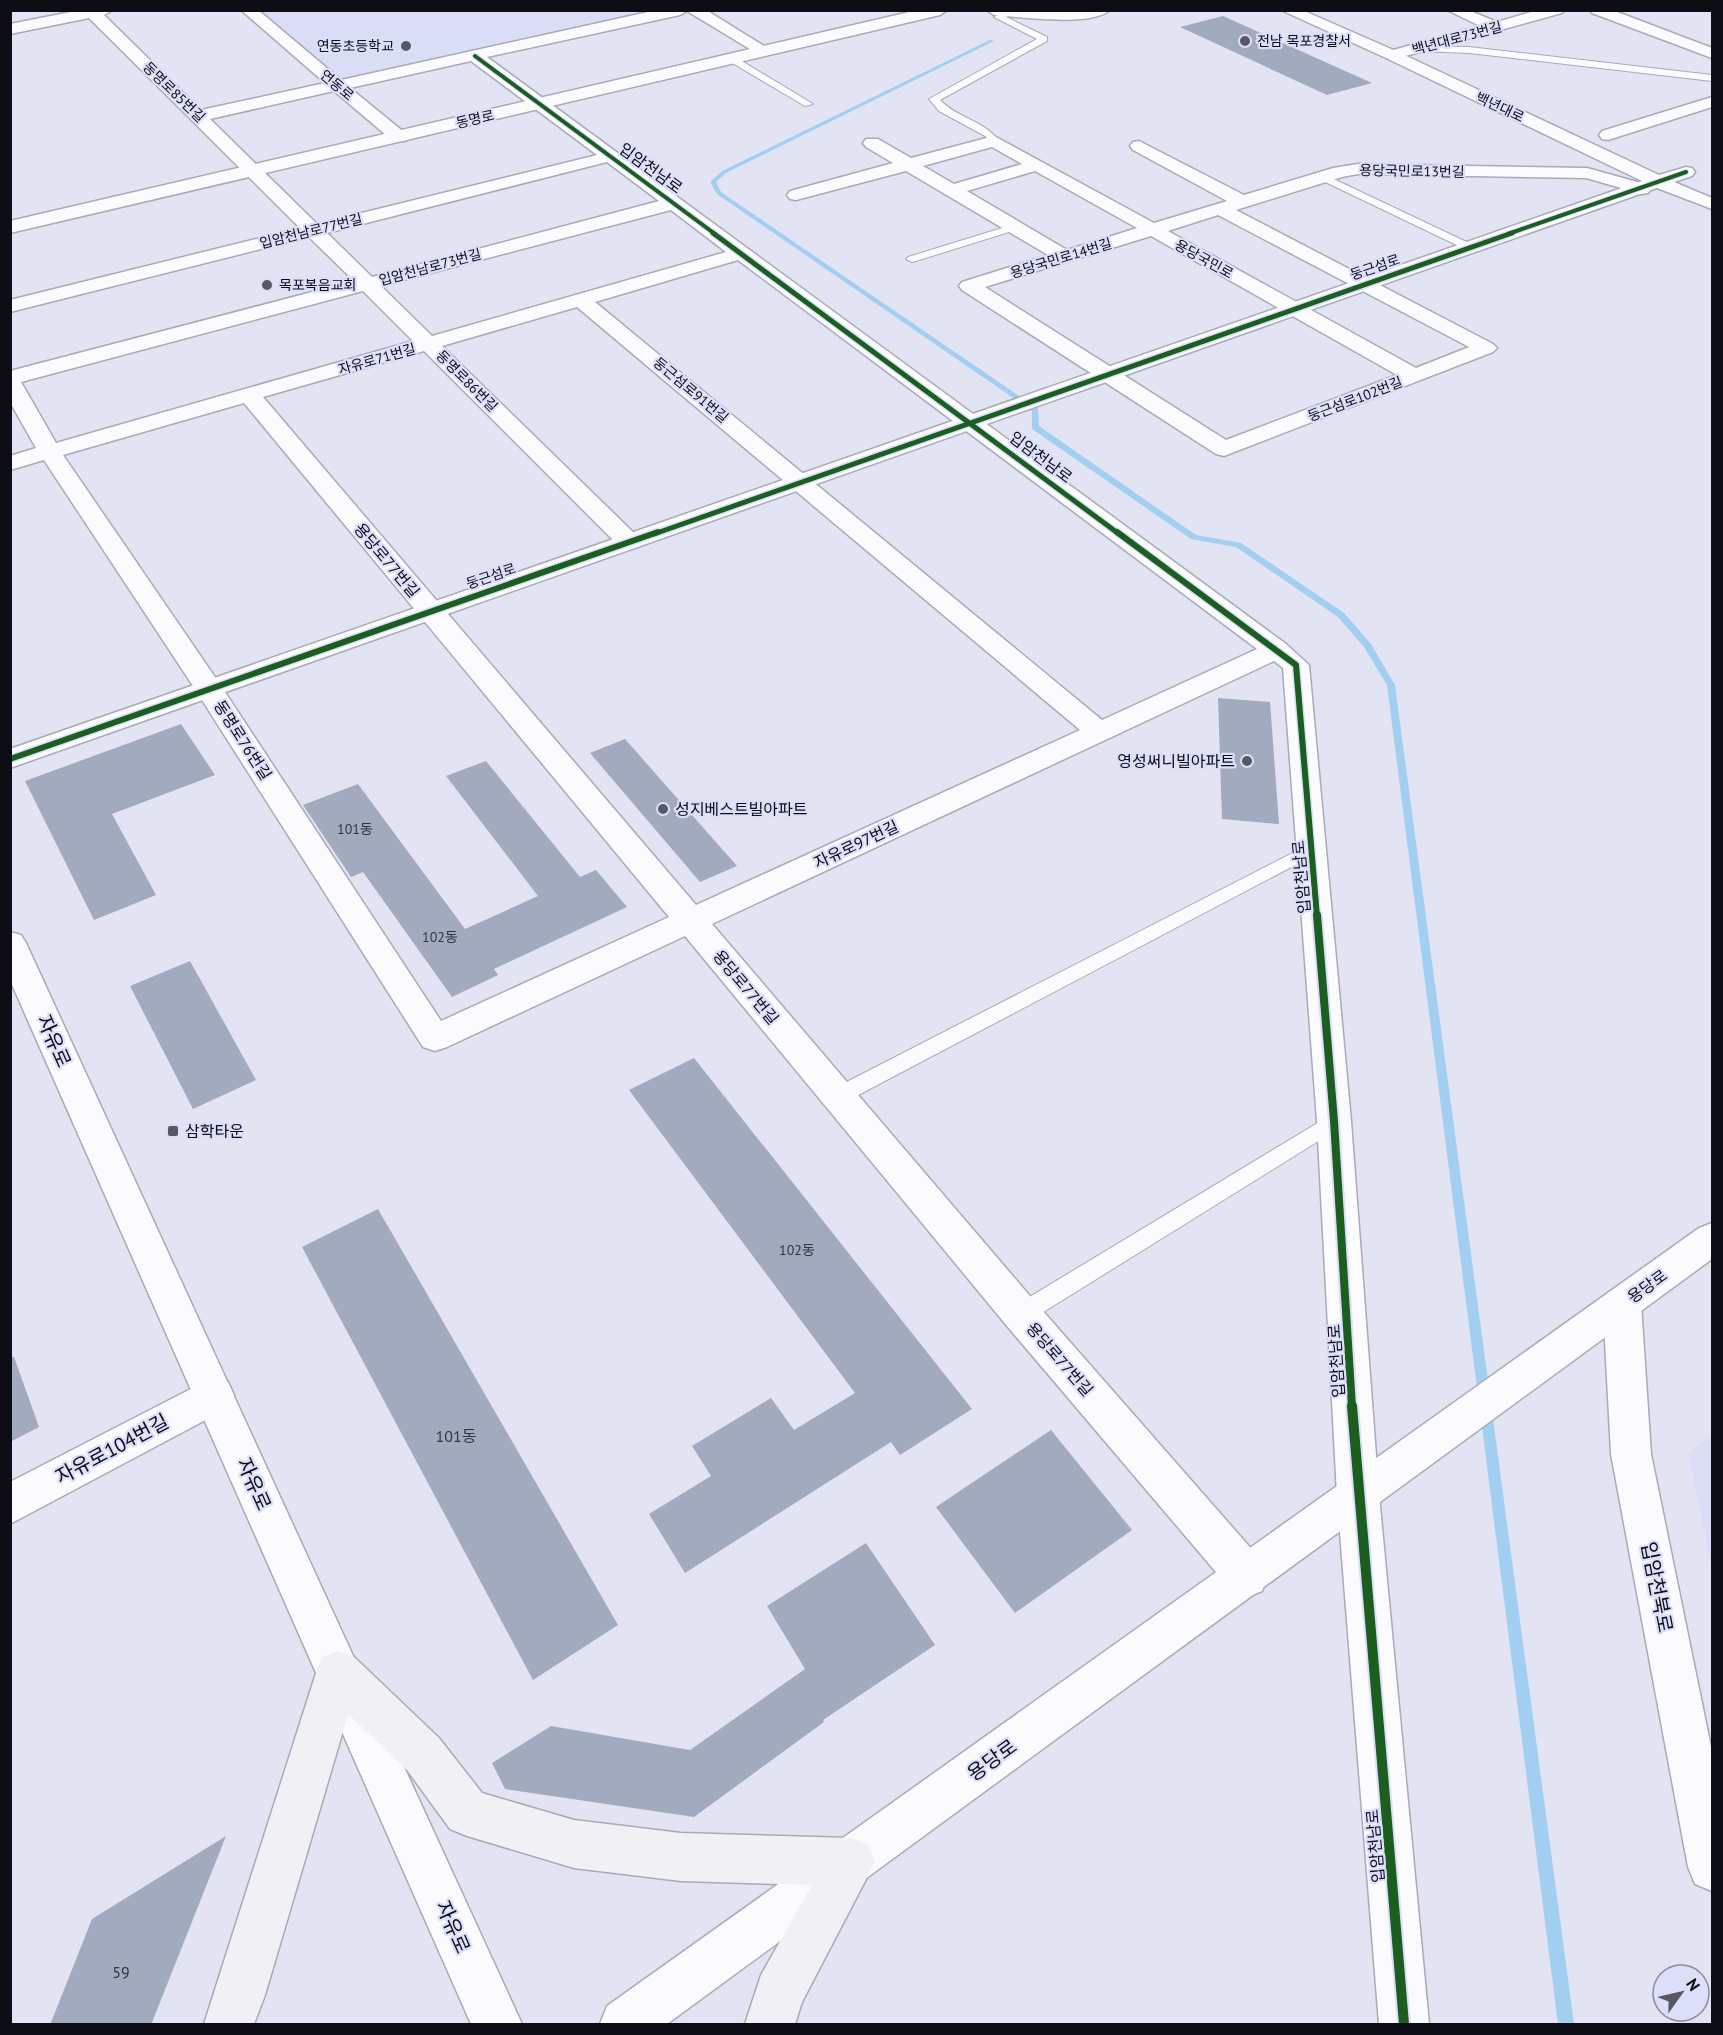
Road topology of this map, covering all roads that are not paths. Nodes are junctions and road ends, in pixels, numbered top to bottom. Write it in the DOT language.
graph roads {
  1 [pos="248,10"];
  2 [pos="680,10"];
  3 [pos="694,10"];
  4 [pos="940,10"];
  5 [pos="994,10"];
  6 [pos="1050,10"];
  7 [pos="1103,10"];
  8 [pos="1288,10"];
  9 [pos="1330,10"];
  10 [pos="1454,10"];
  11 [pos="1557,10"];
  12 [pos="1597,10"];
  13 [pos="100,12"];
  14 [pos="1012,12"];
  15 [pos="1066,16"];
  16 [pos="1496,27"];
  17 [pos="10,29"];
  18 [pos="1419,48"];
  19 [pos="764,51"];
  20 [pos="1713,53"];
  21 [pos="475,56"];
  22 [pos="1392,56"];
  23 [pos="732,59"];
  24 [pos="1461,68"];
  25 [pos="1713,78"];
  26 [pos="338,86"];
  27 [pos="542,103"];
  28 [pos="808,104"];
  29 [pos="1709,105"];
  30 [pos="199,116"];
  31 [pos="399,136"];
  32 [pos="994,141"];
  33 [pos="872,143"];
  34 [pos="1628,145"];
  35 [pos="1139,146"];
  36 [pos="612,156"];
  37 [pos="1667,163"];
  38 [pos="909,165"];
  39 [pos="1038,165"];
  40 [pos="255,170"];
  41 [pos="1323,177"];
  42 [pos="1651,186"];
  43 [pos="952,190"];
  44 [pos="796,195"];
  45 [pos="1243,202"];
  46 [pos="675,203"];
  47 [pos="1713,204"];
  48 [pos="1220,209"];
  49 [pos="10,227"];
  50 [pos="1015,227"];
  51 [pos="315,230"];
  52 [pos="1152,230"];
  53 [pos="1471,248"];
  54 [pos="743,253"];
  55 [pos="1065,256"];
  56 [pos="912,259"];
  57 [pos="368,283"];
  58 [pos="1365,285"];
  59 [pos="582,300"];
  60 [pos="10,306"];
  61 [pos="1295,309"];
  62 [pos="430,344"];
  63 [pos="1108,374"];
  64 [pos="1415,376"];
  65 [pos="10,380"];
  66 [pos="250,396"];
  67 [pos="976,421"];
  68 [pos="51,452"];
  69 [pos="10,463"];
  70 [pos="800,481"];
  71 [pos="629,542"];
  72 [pos="430,612"];
  73 [pos="1277,650"];
  74 [pos="209,689"];
  75 [pos="1100,732"];
  76 [pos="10,759"];
  77 [pos="1312,849"];
  78 [pos="690,921"];
  79 [pos="10,943"];
  80 [pos="435,1038"];
  81 [pos="838,1096"];
  82 [pos="1334,1121"];
  83 [pos="1713,1239"];
  84 [pos="1622,1304"];
  85 [pos="1021,1314"];
  86 [pos="214,1395"];
  87 [pos="1358,1495"];
  88 [pos="10,1504"];
  89 [pos="1247,1576"];
  90 [pos="338,1672"];
  91 [pos="851,1862"];
  92 [pos="1713,1867"];
  93 [pos="229,2025"];
  94 [pos="497,2025"];
  95 [pos="625,2025"];
  96 [pos="770,2025"];
  97 [pos="1404,2025"];
  1 -- 26 [label="street, 연동로"];
  2 -- 21 [label="street"];
  3 -- 19 [label="street"];
  4 -- 19 [label="street, 동명로"];
  5 -- 14 [label="street"];
  6 -- 15 [label="street"];
  7 -- 15 [label="street"];
  8 -- 22 [label="street, 백년대로"];
  9 -- 18 [label="street"];
  10 -- 16 [label="street"];
  11 -- 16 [label="street, 백년대로73번길"];
  12 -- 20 [label="street"];
  13 -- 17 [label="street"];
  13 -- 30 [label="street, 동명로85번길"];
  14 -- 15 [label="street"];
  14 -- 32 [label="lane"];
  16 -- 18 [label="street, 백년대로73번길"];
  18 -- 22 [label="street, 백년대로73번길"];
  18 -- 24 [label="street"];
  18 -- 25 [label="lane"];
  19 -- 23 [label="street, 동명로"];
  21 -- 26 [label="street"];
  21 -- 27 [label="street, 입암천남로"];
  22 -- 42 [label="street, 백년대로"];
  23 -- 27 [label="street, 동명로"];
  23 -- 28 [label="lane"];
  26 -- 30 [label="street"];
  26 -- 31 [label="street, 연동로"];
  27 -- 31 [label="street, 동명로"];
  27 -- 36 [label="street, 입암천남로"];
  29 -- 34 [label="street"];
  30 -- 40 [label="street, 동명로85번길"];
  31 -- 40 [label="street, 동명로"];
  32 -- 38 [label="street"];
  32 -- 39 [label="street, 용당국민로"];
  33 -- 38 [label="street"];
  35 -- 45 [label="street"];
  36 -- 46 [label="street, 입암천남로"];
  36 -- 51 [label="street, 입암천남로77번길"];
  37 -- 42 [label="street, 둥근섬로"];
  38 -- 43 [label="street"];
  38 -- 44 [label="street"];
  39 -- 43 [label="street"];
  39 -- 52 [label="street, 용당국민로"];
  40 -- 49 [label="street, 동명로"];
  40 -- 51 [label="street, 동명로86번길"];
  41 -- 42 [label="street, 용당국민로13번길"];
  41 -- 45 [label="street, 용당국민로13번길"];
  41 -- 53 [label="lane"];
  42 -- 47 [label="street, 백년대로"];
  42 -- 53 [label="street, 둥근섬로"];
  43 -- 50 [label="street"];
  45 -- 48 [label="street, 용당국민로13번길"];
  46 -- 54 [label="street, 입암천남로"];
  46 -- 57 [label="street, 입암천남로73번길"];
  48 -- 52 [label="street, 용당국민로13번길"];
  48 -- 58 [label="street"];
  50 -- 55 [label="street"];
  50 -- 56 [label="lane"];
  51 -- 57 [label="street, 동명로86번길"];
  51 -- 60 [label="street, 입암천남로77번길"];
  52 -- 55 [label="street, 용당국민로14번길"];
  52 -- 61 [label="street, 용당국민로"];
  53 -- 58 [label="street, 둥근섬로"];
  54 -- 59 [label="street, 자유로71번길"];
  54 -- 67 [label="street, 입암천남로"];
  55 -- 63 [label="street, 용당국민로14번길"];
  57 -- 62 [label="street, 동명로86번길"];
  57 -- 65 [label="street, 입암천남로73번길"];
  58 -- 61 [label="street, 둥근섬로"];
  58 -- 64 [label="street, 둥근섬로102번길"];
  59 -- 62 [label="street, 자유로71번길"];
  59 -- 70 [label="street, 둥근섬로91번길"];
  61 -- 63 [label="street, 둥근섬로"];
  61 -- 64 [label="street, 용당국민로"];
  62 -- 66 [label="street, 자유로71번길"];
  62 -- 71 [label="street, 동명로86번길"];
  63 -- 64 [label="street, 둥근섬로102번길"];
  63 -- 67 [label="street, 둥근섬로"];
  65 -- 68 [label="street, 동명로76번길"];
  66 -- 68 [label="street, 자유로71번길"];
  66 -- 72 [label="street, 용당로77번길"];
  67 -- 70 [label="street, 둥근섬로"];
  67 -- 73 [label="street, 입암천남로"];
  68 -- 69 [label="street, 자유로71번길"];
  68 -- 74 [label="street, 동명로76번길"];
  70 -- 71 [label="street, 둥근섬로"];
  70 -- 75 [label="street, 둥근섬로91번길"];
  71 -- 72 [label="street, 둥근섬로"];
  72 -- 74 [label="street, 둥근섬로"];
  72 -- 78 [label="street, 용당로77번길"];
  73 -- 75 [label="street, 자유로97번길"];
  73 -- 77 [label="street, 입암천남로"];
  74 -- 76 [label="street, 둥근섬로"];
  74 -- 80 [label="street, 동명로76번길"];
  75 -- 78 [label="street, 자유로97번길"];
  77 -- 81 [label="lane"];
  77 -- 82 [label="street, 입암천남로"];
  78 -- 80 [label="street, 자유로97번길"];
  78 -- 81 [label="street, 용당로77번길"];
  79 -- 86 [label="street, 자유로"];
  81 -- 85 [label="street, 용당로77번길"];
  82 -- 85 [label="lane"];
  82 -- 87 [label="street, 입암천남로"];
  83 -- 84 [label="street, 용당로"];
  84 -- 87 [label="street, 용당로"];
  84 -- 92 [label="street, 입암천북로"];
  85 -- 89 [label="street, 용당로77번길"];
  86 -- 88 [label="street, 자유로104번길"];
  86 -- 90 [label="street, 자유로"];
  87 -- 89 [label="street, 용당로"];
  87 -- 97 [label="street, 입암천남로"];
  89 -- 91 [label="street, 용당로"];
  90 -- 91 [label="main road"];
  90 -- 93 [label="main road"];
  90 -- 94 [label="street, 자유로"];
  91 -- 95 [label="street, 용당로"];
  91 -- 96 [label="main road"];
}
